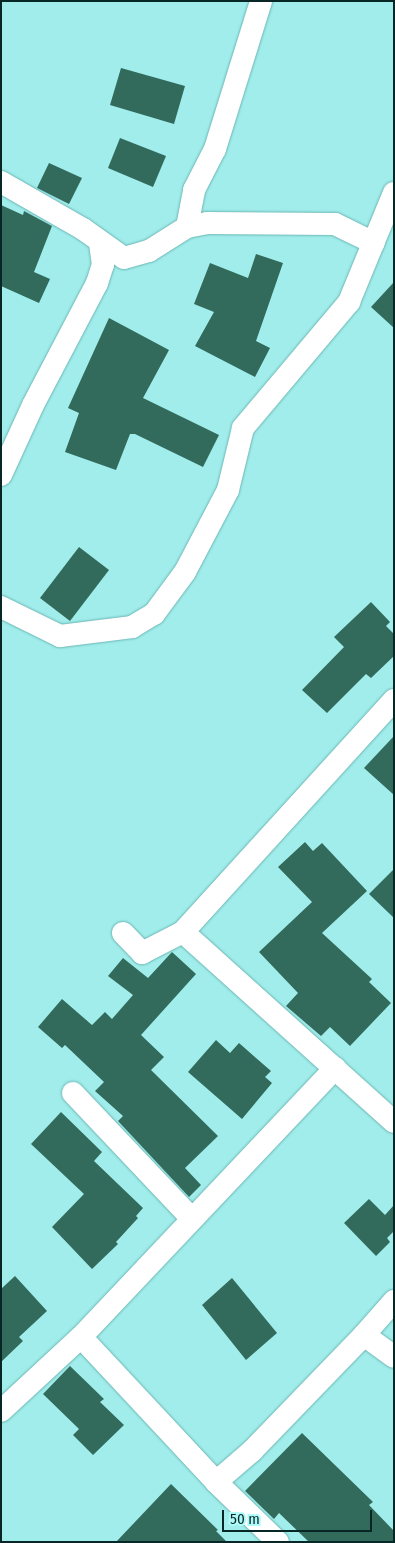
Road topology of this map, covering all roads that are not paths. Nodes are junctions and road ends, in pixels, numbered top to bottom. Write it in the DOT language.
graph roads {
  1 [pos="261,1"];
  2 [pos="1,182"];
  3 [pos="394,192"];
  4 [pos="187,227"];
  5 [pos="374,243"];
  6 [pos="101,254"];
  7 [pos="1,475"];
  8 [pos="1,607"];
  9 [pos="394,700"];
  10 [pos="183,932"];
  11 [pos="123,933"];
  12 [pos="335,1068"];
  13 [pos="74,1093"];
  14 [pos="394,1122"];
  15 [pos="192,1219"];
  16 [pos="394,1302"];
  17 [pos="364,1335"];
  18 [pos="81,1337"];
  19 [pos="394,1357"];
  20 [pos="1,1411"];
  21 [pos="216,1482"];
  22 [pos="278,1542"];
  1 -- 4 [label="street"];
  2 -- 6 [label="street"];
  3 -- 5 [label="street"];
  4 -- 5 [label="street"];
  4 -- 6 [label="street"];
  5 -- 8 [label="street"];
  6 -- 7 [label="street"];
  9 -- 10 [label="street"];
  10 -- 11 [label="street"];
  10 -- 12 [label="street"];
  12 -- 14 [label="street"];
  12 -- 15 [label="street"];
  13 -- 15 [label="street"];
  15 -- 18 [label="street"];
  16 -- 17 [label="street"];
  17 -- 19 [label="street"];
  17 -- 21 [label="street"];
  18 -- 20 [label="street"];
  18 -- 21 [label="street"];
  21 -- 22 [label="street"];
}
